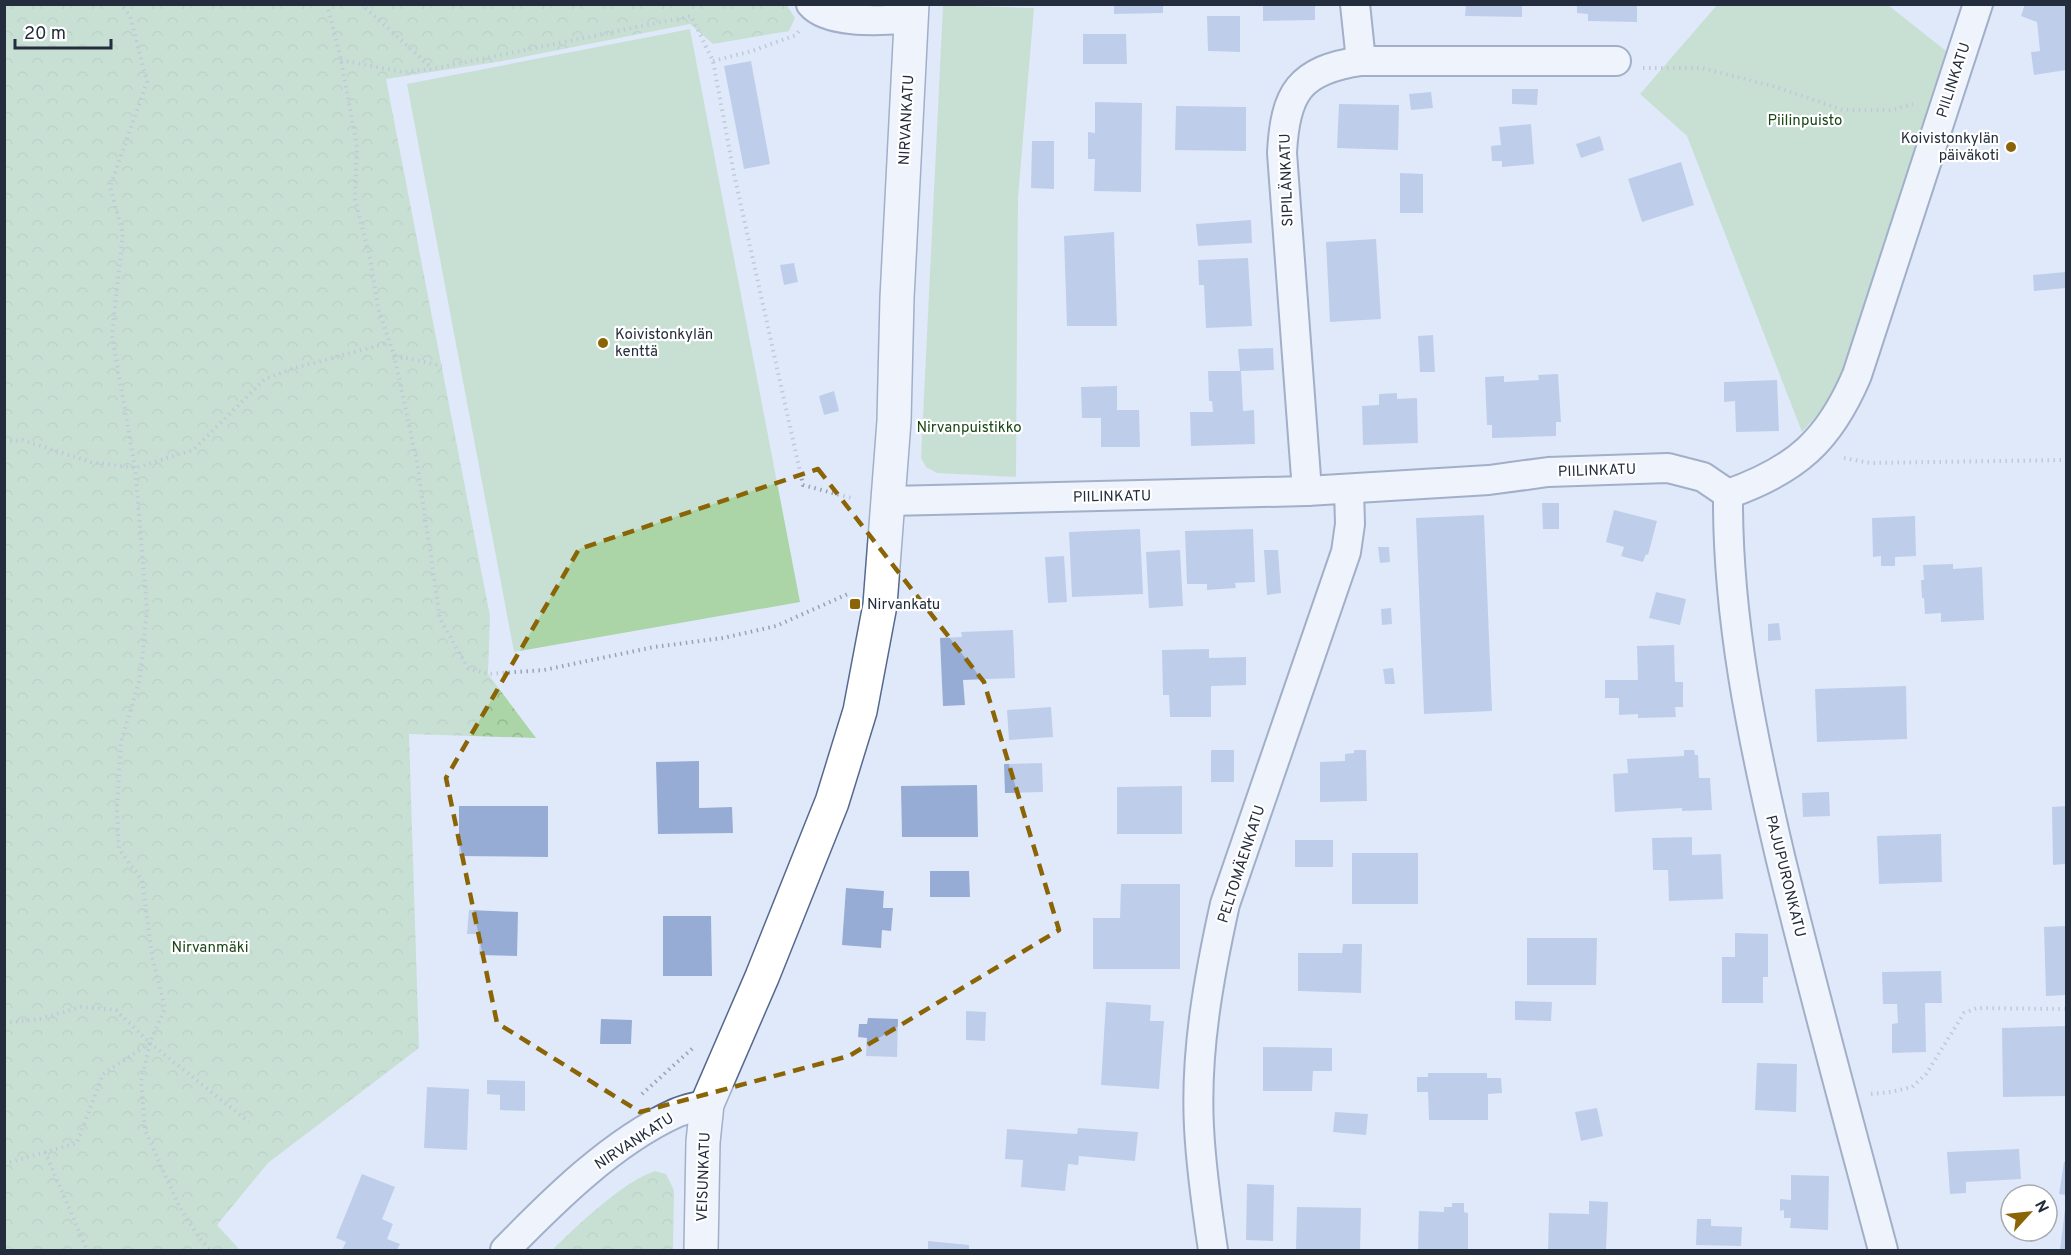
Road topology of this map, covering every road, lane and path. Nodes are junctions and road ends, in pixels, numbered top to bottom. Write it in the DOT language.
graph roads {
  1 [pos="121,4"];
  2 [pos="327,4"];
  3 [pos="361,4"];
  4 [pos="1355,4"];
  5 [pos="1977,4"];
  6 [pos="813,7"];
  7 [pos="911,12"];
  8 [pos="341,60"];
  9 [pos="1361,60"];
  10 [pos="712,61"];
  11 [pos="1616,61"];
  12 [pos="432,69"];
  13 [pos="1949,94"];
  14 [pos="388,343"];
  15 [pos="393,355"];
  16 [pos="442,366"];
  17 [pos="4,442"];
  18 [pos="1808,451"];
  19 [pos="2067,460"];
  20 [pos="135,468"];
  21 [pos="1349,489"];
  22 [pos="1307,491"];
  23 [pos="1728,494"];
  24 [pos="889,501"];
  25 [pos="881,579"];
  26 [pos="2067,1009"];
  27 [pos="4,1023"];
  28 [pos="150,1043"];
  29 [pos="697,1045"];
  30 [pos="1843,1096"];
  31 [pos="707,1104"];
  32 [pos="249,1122"];
  33 [pos="652,1126"];
  34 [pos="45,1152"];
  35 [pos="4,1164"];
  36 [pos="87,1251"];
  37 [pos="210,1251"];
  38 [pos="505,1251"];
  39 [pos="701,1251"];
  40 [pos="1213,1251"];
  41 [pos="1883,1251"];
  1 -- 20 [label="path"];
  2 -- 8 [label="path"];
  3 -- 12 [label="path"];
  4 -- 9 [label="street"];
  5 -- 13 [label="street, PIILINKATU"];
  6 -- 7 [label="street"];
  6 -- 10 [label="path"];
  7 -- 24 [label="street, NIRVANKATU"];
  8 -- 12 [label="path"];
  8 -- 14 [label="path"];
  9 -- 11 [label="street, SIPILÄNKATU"];
  9 -- 22 [label="street, SIPILÄNKATU"];
  10 -- 12 [label="path"];
  10 -- 24 [label="path"];
  11 -- 13 [label="path"];
  13 -- 18 [label="street, PIILINKATU"];
  14 -- 15 [label="path"];
  14 -- 20 [label="path"];
  15 -- 16 [label="path"];
  15 -- 25 [label="path"];
  17 -- 20 [label="path"];
  18 -- 19 [label="path"];
  18 -- 23 [label="street, PIILINKATU"];
  20 -- 28 [label="path"];
  21 -- 22 [label="street, PIILINKATU"];
  21 -- 23 [label="street, PIILINKATU"];
  21 -- 40 [label="street, PELTOMÄENKATU"];
  22 -- 24 [label="street, PIILINKATU"];
  23 -- 30 [label="street, PAJUPURONKATU"];
  24 -- 25 [label="street, NIRVANKATU"];
  25 -- 31 [label="street, NIRVANKATU"];
  26 -- 30 [label="path"];
  27 -- 28 [label="path"];
  28 -- 32 [label="path"];
  28 -- 34 [label="path"];
  28 -- 37 [label="path"];
  29 -- 33 [label="path"];
  30 -- 41 [label="street, PAJUPURONKATU"];
  31 -- 33 [label="street, NIRVANKATU"];
  31 -- 39 [label="street, VEISUNKATU"];
  33 -- 38 [label="street, NIRVANKATU"];
  34 -- 35 [label="path"];
  34 -- 36 [label="path"];
}
